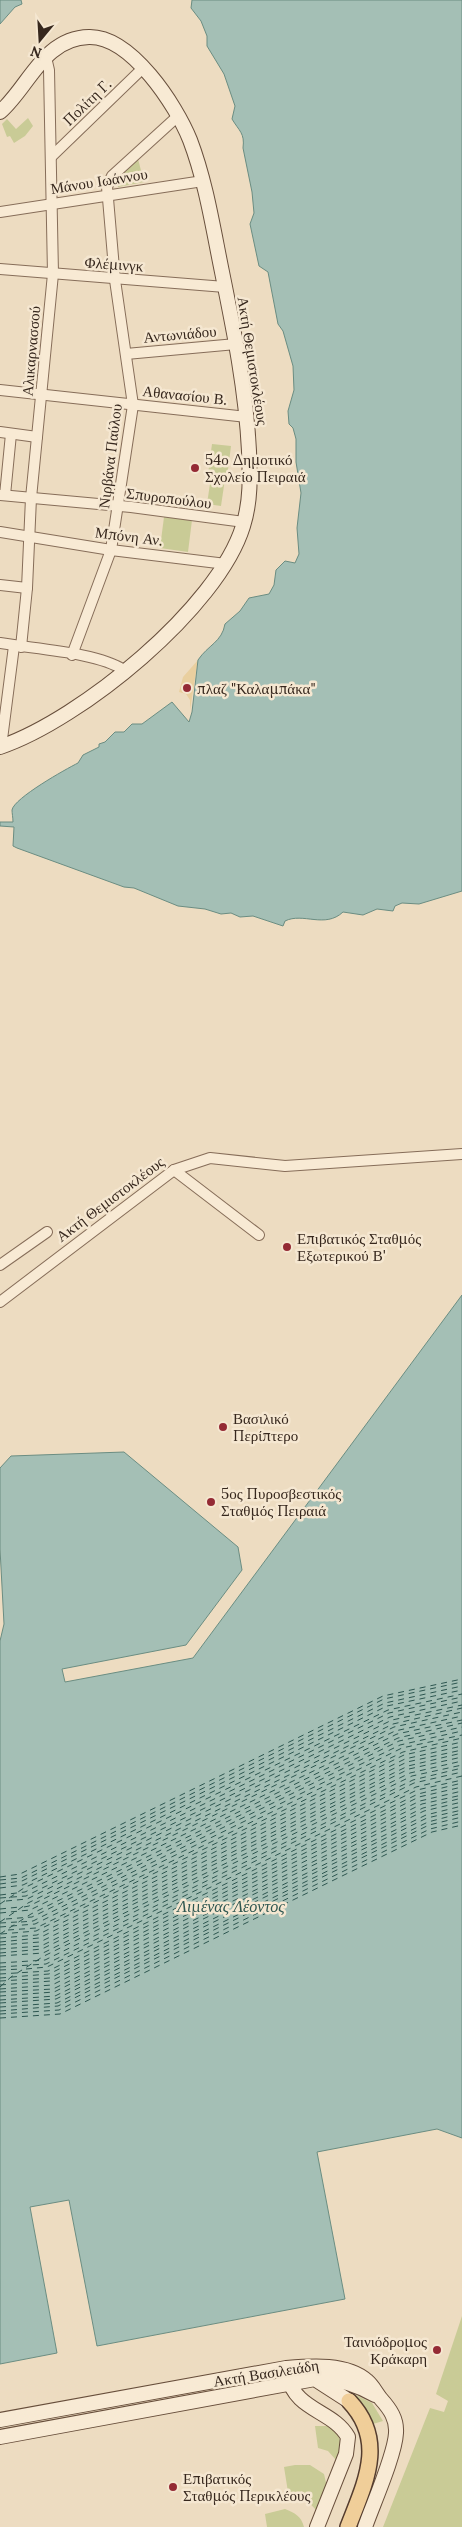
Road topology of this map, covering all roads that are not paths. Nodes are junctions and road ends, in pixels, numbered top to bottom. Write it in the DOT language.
graph roads {
  1 [pos="46,57"];
  2 [pos="143,68"];
  3 [pos="0,112"];
  4 [pos="178,116"];
  5 [pos="51,157"];
  6 [pos="203,181"];
  7 [pos="109,194"];
  8 [pos="53,204"];
  9 [pos="0,212"];
  10 [pos="0,269"];
  11 [pos="53,274"];
  12 [pos="115,280"];
  13 [pos="225,287"];
  14 [pos="236,344"];
  15 [pos="126,354"];
  16 [pos="0,390"];
  17 [pos="42,395"];
  18 [pos="133,405"];
  19 [pos="247,417"];
  20 [pos="5,433"];
  21 [pos="37,437"];
  22 [pos="2,495"];
  23 [pos="31,498"];
  24 [pos="119,506"];
  25 [pos="244,522"];
  26 [pos="0,532"];
  27 [pos="29,537"];
  28 [pos="111,550"];
  29 [pos="226,564"];
  30 [pos="0,585"];
  31 [pos="27,588"];
  32 [pos="0,643"];
  33 [pos="17,646"];
  34 [pos="72,654"];
  35 [pos="124,670"];
  36 [pos="0,747"];
  37 [pos="462,1154"];
  38 [pos="174,1170"];
  39 [pos="47,1232"];
  40 [pos="259,1235"];
  41 [pos="0,1265"];
  42 [pos="0,1302"];
  43 [pos="286,2368"];
  44 [pos="315,2379"];
  45 [pos="289,2384"];
  46 [pos="380,2398"];
  47 [pos="349,2401"];
  48 [pos="0,2420"];
  49 [pos="0,2437"];
  50 [pos="318,2527"];
  51 [pos="348,2527"];
  52 [pos="365,2527"];
  1 -- 2 [label="street, Ακτή Θεμιστοκλέους"];
  1 -- 3 [label="street, Ακτή Θεμιστοκλέους"];
  1 -- 5 [label="street, Αλικαρνασσού"];
  2 -- 4 [label="street, Ακτή Θεμιστοκλέους"];
  2 -- 5 [label="street, Πολίτη Γ."];
  4 -- 6 [label="street, Ακτή Θεμιστοκλέους"];
  4 -- 7 [label="street"];
  5 -- 8 [label="street, Αλικαρνασσού"];
  6 -- 7 [label="street, Μάνου Ιωάννου"];
  6 -- 13 [label="street, Ακτή Θεμιστοκλέους"];
  7 -- 8 [label="street, Μάνου Ιωάννου"];
  7 -- 12 [label="street, Νιρβάνα Παύλου"];
  8 -- 9 [label="street, Μάνου Ιωάννου"];
  8 -- 11 [label="street, Αλικαρνασσού"];
  10 -- 11 [label="street, Φλέμινγκ"];
  11 -- 12 [label="street, Φλέμινγκ"];
  11 -- 17 [label="street, Αλικαρνασσού"];
  12 -- 13 [label="street, Φλέμινγκ"];
  12 -- 15 [label="street, Νιρβάνα Παύλου"];
  13 -- 14 [label="street, Ακτή Θεμιστοκλέους"];
  14 -- 15 [label="street, Αντωνιάδου"];
  14 -- 19 [label="street, Ακτή Θεμιστοκλέους"];
  15 -- 18 [label="street, Νιρβάνα Παύλου"];
  16 -- 17 [label="street, Αθανασίου Β."];
  17 -- 18 [label="street, Αθανασίου Β."];
  17 -- 21 [label="street, Αλικαρνασσού"];
  18 -- 19 [label="street, Αθανασίου Β."];
  18 -- 24 [label="street, Νιρβάνα Παύλου"];
  19 -- 25 [label="street, Ακτή Θεμιστοκλέους"];
  20 -- 21 [label="street"];
  20 -- 22 [label="street"];
  21 -- 23 [label="street, Αλικαρνασσού"];
  22 -- 23 [label="street, Σπυροπούλου"];
  23 -- 24 [label="street, Σπυροπούλου"];
  23 -- 27 [label="street, Αλικαρνασσού"];
  24 -- 25 [label="street, Σπυροπούλου"];
  24 -- 28 [label="street, Νιρβάνα Παύλου"];
  25 -- 29 [label="street, Ακτή Θεμιστοκλέους"];
  26 -- 27 [label="street, Μπόνη Αν."];
  27 -- 28 [label="street, Μπόνη Αν."];
  27 -- 31 [label="street, Αλικαρνασσού"];
  28 -- 29 [label="street, Μπόνη Αν."];
  28 -- 34 [label="street, Νιρβάνα Παύλου"];
  29 -- 35 [label="street, Ακτή Θεμιστοκλέους"];
  30 -- 31 [label="street"];
  31 -- 33 [label="street, Αλικαρνασσού"];
  32 -- 33 [label="street"];
  33 -- 34 [label="street"];
  33 -- 36 [label="street, Αλικαρνασσού"];
  34 -- 35 [label="street"];
  35 -- 36 [label="street, Ακτή Θεμιστοκλέους"];
  37 -- 38 [label="street, Ακτή Θεμιστοκλέους"];
  38 -- 40 [label="street"];
  38 -- 42 [label="street, Ακτή Θεμιστοκλέους"];
  39 -- 41 [label="street"];
  43 -- 45 [label="street"];
  43 -- 46 [label="street, Ακτή Βασιλειάδη"];
  43 -- 48 [label="street, Ακτή Βασιλειάδη"];
  44 -- 45 [label="street, Ακτή Βασιλειάδη"];
  44 -- 46 [label="street, Ακτή Βασιλειάδη"];
  44 -- 47 [label="street"];
  45 -- 49 [label="street, Ακτή Βασιλειάδη"];
  45 -- 50 [label="street"];
  46 -- 52 [label="street"];
  47 -- 51 [label="main road"];
}
